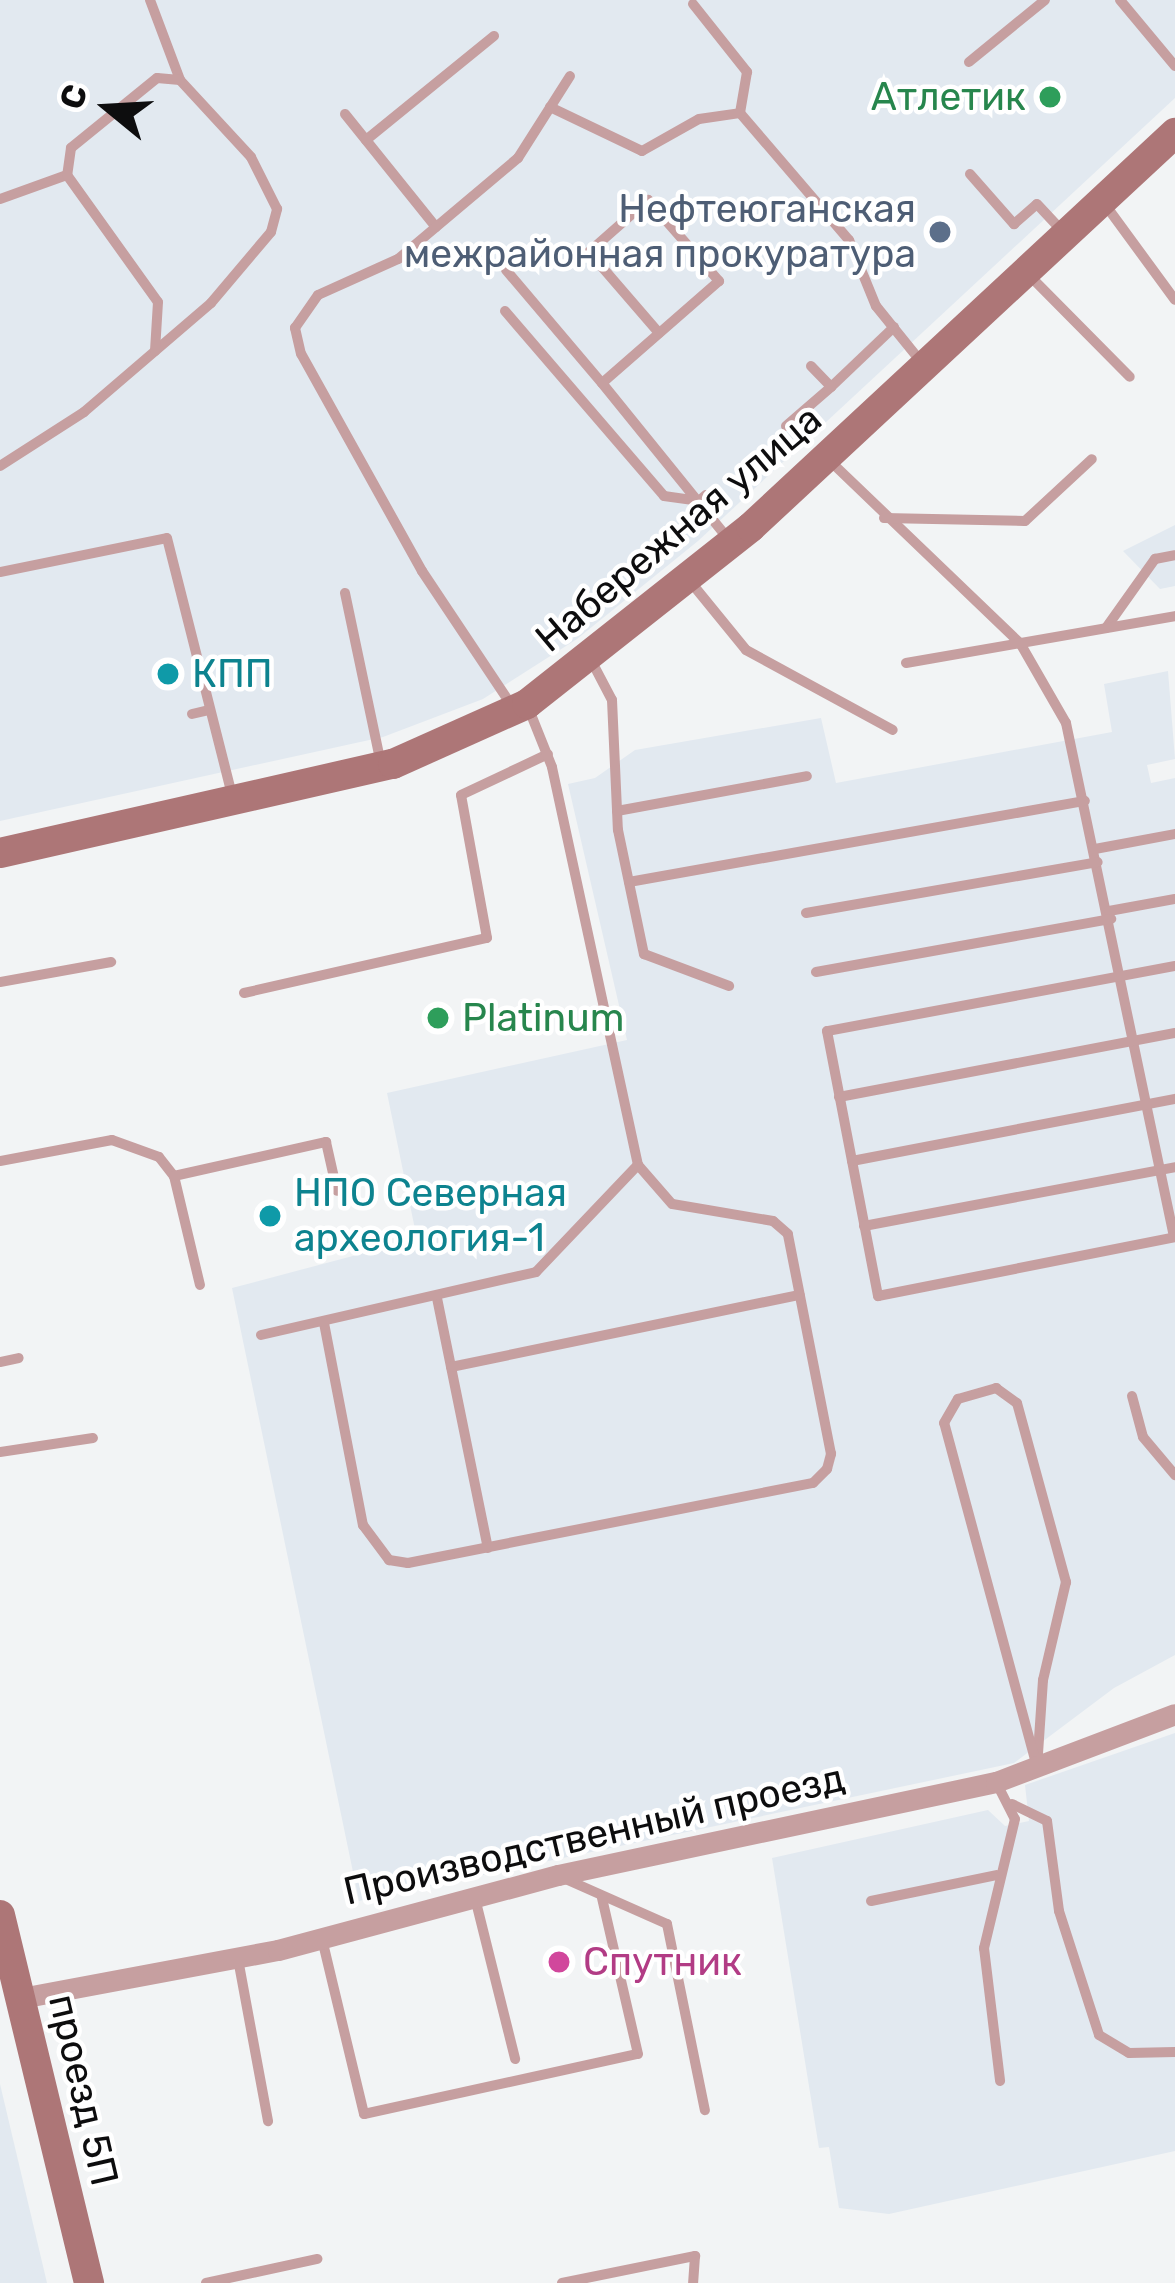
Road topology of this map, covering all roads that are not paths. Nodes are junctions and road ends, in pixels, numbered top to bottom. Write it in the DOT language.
graph roads {
  1 [pos="150,0"];
  2 [pos="1045,0"];
  3 [pos="1120,0"];
  4 [pos="693,4"];
  5 [pos="494,36"];
  6 [pos="969,62"];
  7 [pos="1175,66"];
  8 [pos="570,76"];
  9 [pos="180,80"];
  10 [pos="550,107"];
  11 [pos="740,113"];
  12 [pos="345,114"];
  13 [pos="1175,133"];
  14 [pos="366,140"];
  15 [pos="970,174"];
  16 [pos="67,175"];
  17 [pos="0,199"];
  18 [pos="1102,201"];
  19 [pos="436,227"];
  20 [pos="1066,235"];
  21 [pos="506,270"];
  22 [pos="1026,272"];
  23 [pos="1175,300"];
  24 [pos="506,311"];
  25 [pos="894,327"];
  26 [pos="659,333"];
  27 [pos="155,351"];
  28 [pos="811,366"];
  29 [pos="925,366"];
  30 [pos="1130,377"];
  31 [pos="602,383"];
  32 [pos="831,387"];
  33 [pos="786,425"];
  34 [pos="826,458"];
  35 [pos="1092,460"];
  36 [pos="0,466"];
  37 [pos="702,498"];
  38 [pos="884,518"];
  39 [pos="732,543"];
  40 [pos="1175,555"];
  41 [pos="0,572"];
  42 [pos="689,580"];
  43 [pos="345,593"];
  44 [pos="1175,616"];
  45 [pos="1106,628"];
  46 [pos="1020,643"];
  47 [pos="591,660"];
  48 [pos="906,663"];
  49 [pos="521,708"];
  50 [pos="210,710"];
  51 [pos="192,714"];
  52 [pos="893,730"];
  53 [pos="548,754"];
  54 [pos="381,767"];
  55 [pos="807,776"];
  56 [pos="1084,801"];
  57 [pos="234,804"];
  58 [pos="617,811"];
  59 [pos="1175,834"];
  60 [pos="0,853"];
  61 [pos="1096,855"];
  62 [pos="629,882"];
  63 [pos="1175,898"];
  64 [pos="806,913"];
  65 [pos="1110,915"];
  66 [pos="111,962"];
  67 [pos="1175,967"];
  68 [pos="816,972"];
  69 [pos="1123,976"];
  70 [pos="0,982"];
  71 [pos="729,986"];
  72 [pos="244,993"];
  73 [pos="1175,1033"];
  74 [pos="1135,1040"];
  75 [pos="839,1097"];
  76 [pos="1175,1100"];
  77 [pos="1148,1104"];
  78 [pos="0,1161"];
  79 [pos="852,1161"];
  80 [pos="638,1165"];
  81 [pos="1175,1168"];
  82 [pos="1161,1170"];
  83 [pos="174,1176"];
  84 [pos="337,1190"];
  85 [pos="864,1226"];
  86 [pos="1175,1237"];
  87 [pos="200,1285"];
  88 [pos="800,1295"];
  89 [pos="436,1298"];
  90 [pos="324,1323"];
  91 [pos="261,1335"];
  92 [pos="20,1358"];
  93 [pos="0,1362"];
  94 [pos="451,1367"];
  95 [pos="1132,1396"];
  96 [pos="93,1438"];
  97 [pos="0,1452"];
  98 [pos="1175,1475"];
  99 [pos="488,1548"];
  100 [pos="1175,1702"];
  101 [pos="1175,1714"];
  102 [pos="1131,1727"];
  103 [pos="1037,1767"];
  104 [pos="995,1782"];
  105 [pos="1012,1804"];
  106 [pos="558,1875"];
  107 [pos="996,1875"];
  108 [pos="475,1895"];
  109 [pos="602,1898"];
  110 [pos="871,1901"];
  111 [pos="0,1915"];
  112 [pos="322,1936"];
  113 [pos="238,1958"];
  114 [pos="20,1998"];
  115 [pos="1175,2052"];
  116 [pos="514,2059"];
  117 [pos="1000,2081"];
  118 [pos="705,2110"];
  119 [pos="268,2121"];
  120 [pos="317,2259"];
  121 [pos="89,2283"];
  122 [pos="206,2283"];
  123 [pos="562,2283"];
  124 [pos="693,2283"];
  1 -- 9 [label="lane"];
  2 -- 6 [label="lane"];
  3 -- 7 [label="lane"];
  4 -- 11 [label="lane"];
  5 -- 14 [label="lane"];
  8 -- 10 [label="lane"];
  9 -- 16 [label="lane"];
  9 -- 27 [label="lane"];
  10 -- 11 [label="lane"];
  10 -- 19 [label="lane"];
  11 -- 25 [label="lane"];
  12 -- 14 [label="lane"];
  13 -- 18 [label="street, Набережная улица"];
  14 -- 19 [label="lane"];
  15 -- 20 [label="lane"];
  16 -- 17 [label="lane"];
  16 -- 27 [label="lane"];
  18 -- 20 [label="street, Набережная улица"];
  18 -- 23 [label="lane"];
  19 -- 49 [label="lane"];
  20 -- 22 [label="street, Набережная улица"];
  21 -- 31 [label="lane"];
  22 -- 29 [label="street, Набережная улица"];
  22 -- 30 [label="lane"];
  24 -- 37 [label="lane"];
  25 -- 29 [label="lane"];
  25 -- 32 [label="lane"];
  26 -- 26 [label="lane"];
  26 -- 31 [label="lane"];
  27 -- 36 [label="lane"];
  28 -- 32 [label="lane"];
  29 -- 34 [label="street, Набережная улица"];
  31 -- 37 [label="lane"];
  32 -- 33 [label="lane"];
  34 -- 38 [label="lane"];
  34 -- 39 [label="street, Набережная улица"];
  35 -- 38 [label="lane"];
  37 -- 39 [label="lane"];
  38 -- 46 [label="lane"];
  39 -- 42 [label="street, Набережная улица"];
  40 -- 45 [label="lane"];
  41 -- 50 [label="lane"];
  42 -- 47 [label="street, Набережная улица"];
  42 -- 52 [label="lane"];
  43 -- 54 [label="lane"];
  44 -- 45 [label="lane"];
  45 -- 46 [label="lane"];
  46 -- 48 [label="lane"];
  46 -- 56 [label="lane"];
  47 -- 49 [label="street, Набережная улица"];
  47 -- 58 [label="lane"];
  49 -- 53 [label="lane"];
  49 -- 54 [label="street, Набережная улица"];
  50 -- 51 [label="lane"];
  50 -- 57 [label="lane"];
  53 -- 72 [label="lane"];
  53 -- 80 [label="lane"];
  54 -- 57 [label="street, Набережная улица"];
  55 -- 58 [label="lane"];
  56 -- 61 [label="lane"];
  56 -- 62 [label="lane"];
  57 -- 60 [label="street, Набережная улица"];
  58 -- 62 [label="lane"];
  59 -- 61 [label="lane"];
  61 -- 64 [label="lane"];
  61 -- 65 [label="lane"];
  62 -- 71 [label="lane"];
  63 -- 65 [label="lane"];
  65 -- 68 [label="lane"];
  65 -- 69 [label="lane"];
  66 -- 70 [label="lane"];
  67 -- 69 [label="lane"];
  69 -- 74 [label="lane"];
  69 -- 75 [label="lane"];
  73 -- 74 [label="lane"];
  74 -- 75 [label="lane"];
  74 -- 77 [label="lane"];
  75 -- 79 [label="lane"];
  76 -- 77 [label="lane"];
  77 -- 79 [label="lane"];
  77 -- 82 [label="lane"];
  78 -- 83 [label="lane"];
  79 -- 85 [label="lane"];
  80 -- 88 [label="lane"];
  80 -- 89 [label="lane"];
  81 -- 82 [label="lane"];
  82 -- 85 [label="lane"];
  82 -- 86 [label="lane"];
  83 -- 84 [label="lane"];
  83 -- 87 [label="lane"];
  85 -- 86 [label="lane"];
  88 -- 94 [label="lane"];
  88 -- 99 [label="lane"];
  89 -- 90 [label="lane"];
  89 -- 94 [label="lane"];
  90 -- 91 [label="lane"];
  90 -- 99 [label="lane"];
  92 -- 93 [label="lane"];
  94 -- 99 [label="lane"];
  95 -- 98 [label="lane"];
  96 -- 97 [label="lane"];
  100 -- 102 [label="lane"];
  101 -- 102 [label="street, Производственный проезд"];
  102 -- 103 [label="street, Производственный проезд"];
  103 -- 103 [label="lane"];
  103 -- 104 [label="street, Производственный проезд"];
  104 -- 105 [label="lane"];
  104 -- 106 [label="street, Производственный проезд"];
  105 -- 107 [label="lane"];
  105 -- 115 [label="lane"];
  106 -- 108 [label="street, Производственный проезд"];
  106 -- 109 [label="lane"];
  107 -- 110 [label="lane"];
  107 -- 117 [label="lane"];
  108 -- 112 [label="street, Производственный проезд"];
  108 -- 116 [label="lane"];
  109 -- 112 [label="lane"];
  109 -- 118 [label="lane"];
  111 -- 114 [label="street, проезд 5П"];
  112 -- 113 [label="street, Производственный проезд"];
  113 -- 114 [label="street, Производственный проезд"];
  113 -- 119 [label="lane"];
  114 -- 121 [label="street, проезд 5П"];
  120 -- 122 [label="lane"];
  123 -- 124 [label="lane"];
}
